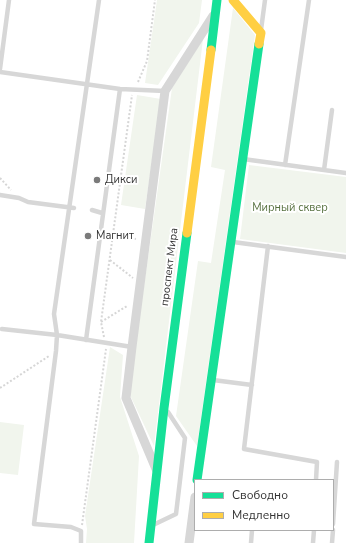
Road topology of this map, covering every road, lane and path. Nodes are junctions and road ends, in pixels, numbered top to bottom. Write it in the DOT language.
graph roads {
  1 [pos="9,0"];
  2 [pos="99,0"];
  3 [pos="156,0"];
  4 [pos="217,0"];
  5 [pos="233,0"];
  6 [pos="265,0"];
  7 [pos="309,0"];
  8 [pos="215,12"];
  9 [pos="261,33"];
  10 [pos="0,71"];
  11 [pos="87,85"];
  12 [pos="120,89"];
  13 [pos="165,91"];
  14 [pos="332,110"];
  15 [pos="242,159"];
  16 [pos="285,165"];
  17 [pos="324,170"];
  18 [pos="346,173"];
  19 [pos="0,178"];
  20 [pos="0,195"];
  21 [pos="19,198"];
  22 [pos="72,208"];
  23 [pos="92,210"];
  24 [pos="102,213"];
  25 [pos="100,234"];
  26 [pos="113,236"];
  27 [pos="146,240"];
  28 [pos="230,242"];
  29 [pos="268,246"];
  30 [pos="346,256"];
  31 [pos="110,260"];
  32 [pos="140,284"];
  33 [pos="138,300"];
  34 [pos="101,322"];
  35 [pos="2,329"];
  36 [pos="57,335"];
  37 [pos="86,340"];
  38 [pos="106,343"];
  39 [pos="132,347"];
  40 [pos="56,352"];
  41 [pos="211,380"];
  42 [pos="252,385"];
  43 [pos="0,388"];
  44 [pos="164,408"];
  45 [pos="337,462"];
  46 [pos="157,472"];
  47 [pos="197,479"];
  48 [pos="316,479"];
  49 [pos="194,507"];
  50 [pos="334,508"];
  51 [pos="151,526"];
  52 [pos="81,531"];
  53 [pos="252,531"];
  54 [pos="314,531"];
  55 [pos="333,531"];
  56 [pos="150,541"];
  57 [pos="80,543"];
  58 [pos="189,543"];
  59 [pos="251,543"];
  60 [pos="313,543"];
  61 [pos="332,543"];
  1 -- 10 [label="lane"];
  2 -- 11 [label="lane"];
  3 -- 26 [label="path"];
  4 -- 8 [label="main road, проспект Мира"];
  5 -- 9 [label="main road"];
  6 -- 9 [label="lane"];
  7 -- 16 [label="lane"];
  8 -- 13 [label="street"];
  8 -- 44 [label="main road, проспект Мира"];
  9 -- 15 [label="main road"];
  10 -- 11 [label="lane"];
  11 -- 12 [label="lane"];
  11 -- 22 [label="lane"];
  12 -- 13 [label="lane"];
  12 -- 24 [label="lane"];
  13 -- 27 [label="street"];
  14 -- 17 [label="lane"];
  15 -- 16 [label="lane"];
  15 -- 28 [label="main road"];
  16 -- 17 [label="lane"];
  17 -- 18 [label="lane"];
  19 -- 21 [label="path"];
  20 -- 21 [label="lane"];
  21 -- 22 [label="lane"];
  22 -- 36 [label="lane"];
  23 -- 24 [label="lane"];
  24 -- 25 [label="lane"];
  25 -- 26 [label="path"];
  25 -- 37 [label="lane"];
  26 -- 27 [label="path"];
  26 -- 31 [label="path"];
  27 -- 32 [label="street"];
  28 -- 29 [label="lane"];
  28 -- 41 [label="main road"];
  29 -- 30 [label="lane"];
  29 -- 42 [label="lane"];
  31 -- 32 [label="path"];
  31 -- 34 [label="path"];
  32 -- 33 [label="street"];
  33 -- 34 [label="path"];
  33 -- 39 [label="street"];
  34 -- 38 [label="path"];
  35 -- 36 [label="lane"];
  36 -- 37 [label="lane"];
  36 -- 40 [label="lane"];
  37 -- 38 [label="lane"];
  38 -- 39 [label="lane"];
  38 -- 52 [label="path"];
  39 -- 46 [label="street"];
  40 -- 43 [label="path"];
  40 -- 52 [label="lane"];
  41 -- 42 [label="lane"];
  41 -- 47 [label="main road"];
  42 -- 48 [label="lane"];
  44 -- 46 [label="main road, проспект Мира"];
  44 -- 51 [label="lane"];
  45 -- 50 [label="lane"];
  46 -- 51 [label="main road, проспект Мира"];
  49 -- 58 [label="street"];
  51 -- 56 [label="main road, проспект Мира"];
  52 -- 57 [label="lane"];
  53 -- 59 [label="lane"];
  54 -- 60 [label="lane"];
  55 -- 61 [label="lane"];
}
